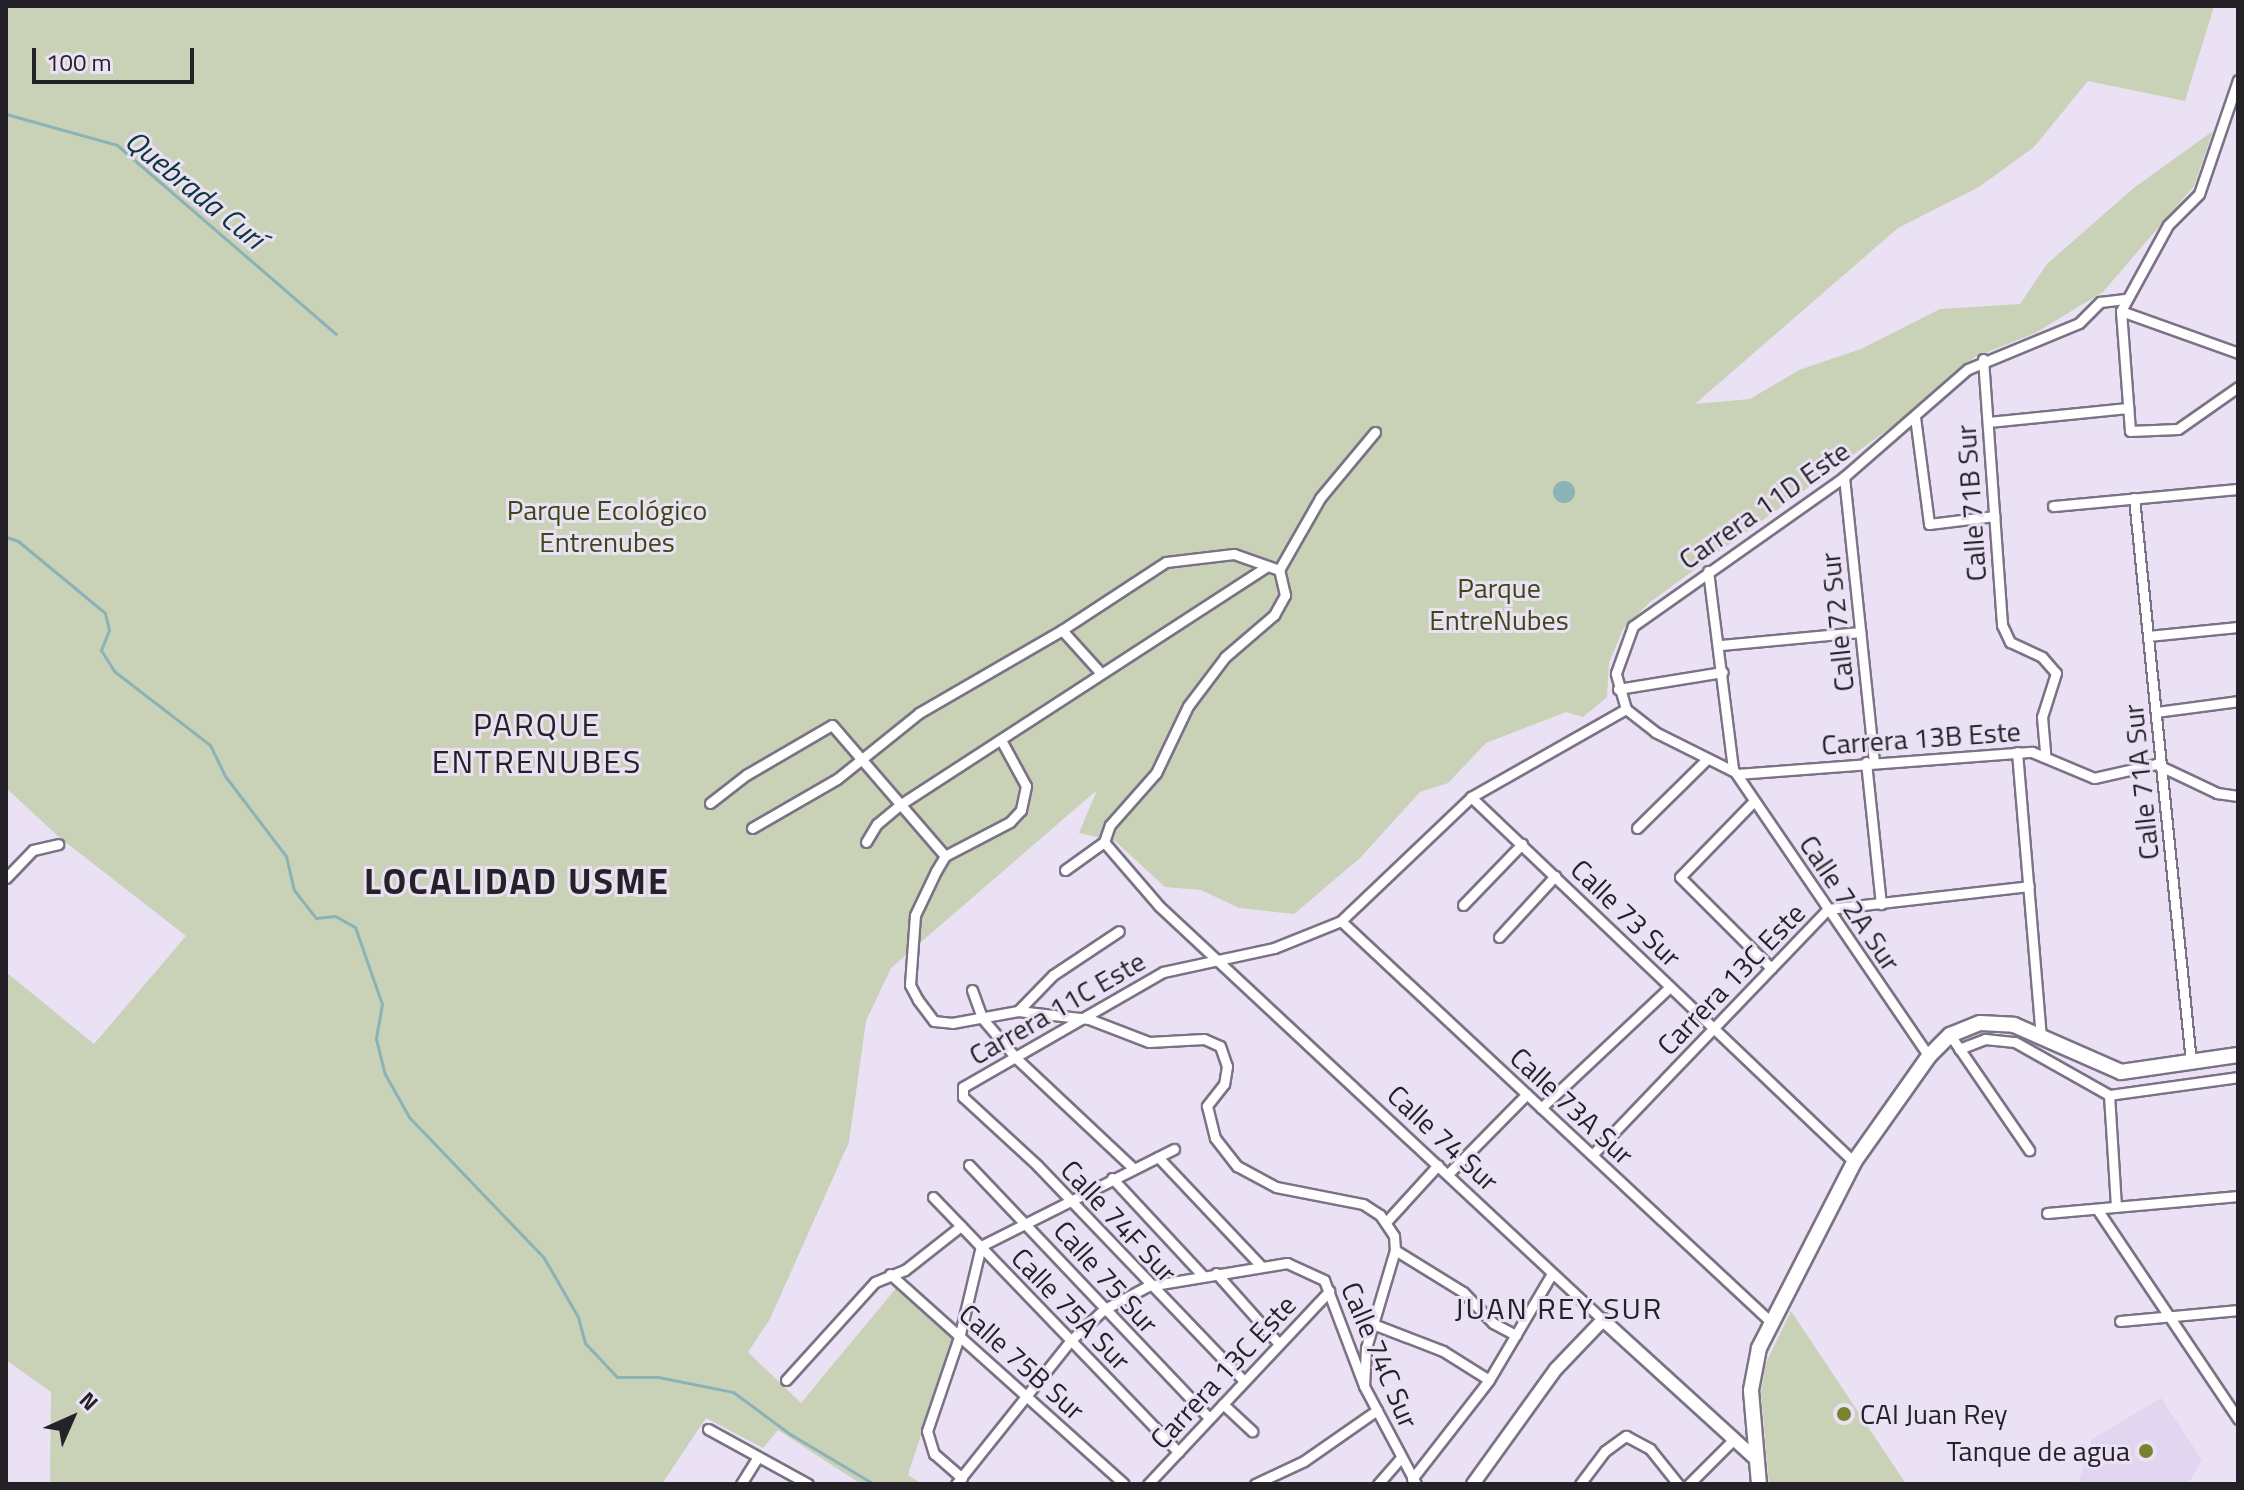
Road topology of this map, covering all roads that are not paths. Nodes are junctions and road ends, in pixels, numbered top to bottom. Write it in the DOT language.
graph roads {
  1 [pos="2238,80"];
  2 [pos="2235,103"];
  3 [pos="2125,299"];
  4 [pos="2121,311"];
  5 [pos="2238,353"];
  6 [pos="1983,359"];
  7 [pos="2238,387"];
  8 [pos="2128,408"];
  9 [pos="1915,417"];
  10 [pos="1988,422"];
  11 [pos="1375,432"];
  12 [pos="1844,477"];
  13 [pos="2238,489"];
  14 [pos="2134,498"];
  15 [pos="2053,506"];
  16 [pos="1995,516"];
  17 [pos="1267,566"];
  18 [pos="1279,570"];
  19 [pos="1708,571"];
  20 [pos="2238,627"];
  21 [pos="1062,630"];
  22 [pos="1860,632"];
  23 [pos="2148,636"];
  24 [pos="1721,645"];
  25 [pos="1099,671"];
  26 [pos="1723,672"];
  27 [pos="1618,689"];
  28 [pos="2238,701"];
  29 [pos="1626,709"];
  30 [pos="2156,712"];
  31 [pos="1001,740"];
  32 [pos="2017,752"];
  33 [pos="2045,754"];
  34 [pos="863,758"];
  35 [pos="1707,759"];
  36 [pos="1870,762"];
  37 [pos="2161,766"];
  38 [pos="1735,772"];
  39 [pos="2238,796"];
  40 [pos="1471,797"];
  41 [pos="1754,801"];
  42 [pos="710,803"];
  43 [pos="901,804"];
  44 [pos="752,828"];
  45 [pos="1637,828"];
  46 [pos="866,842"];
  47 [pos="1104,842"];
  48 [pos="58,844"];
  49 [pos="1522,844"];
  50 [pos="945,856"];
  51 [pos="1065,870"];
  52 [pos="1555,876"];
  53 [pos="6,878"];
  54 [pos="2029,886"];
  55 [pos="1881,904"];
  56 [pos="1463,905"];
  57 [pos="1828,909"];
  58 [pos="1341,921"];
  59 [pos="1119,931"];
  60 [pos="1499,937"];
  61 [pos="1220,962"];
  62 [pos="1771,968"];
  63 [pos="1670,987"];
  64 [pos="972,990"];
  65 [pos="1018,1011"];
  66 [pos="982,1018"];
  67 [pos="1089,1019"];
  68 [pos="1714,1028"];
  69 [pos="1950,1035"];
  70 [pos="2041,1036"];
  71 [pos="1959,1049"];
  72 [pos="2238,1055"];
  73 [pos="1929,1056"];
  74 [pos="1017,1059"];
  75 [pos="2191,1062"];
  76 [pos="2238,1077"];
  77 [pos="962,1092"];
  78 [pos="1527,1094"];
  79 [pos="2109,1095"];
  80 [pos="1541,1108"];
  81 [pos="1174,1149"];
  82 [pos="2029,1150"];
  83 [pos="1592,1155"];
  84 [pos="1158,1157"];
  85 [pos="1854,1162"];
  86 [pos="969,1165"];
  87 [pos="1438,1165"];
  88 [pos="1132,1167"];
  89 [pos="1448,1174"];
  90 [pos="1112,1178"];
  91 [pos="2238,1196"];
  92 [pos="933,1197"];
  93 [pos="1068,1201"];
  94 [pos="2116,1207"];
  95 [pos="2097,1209"];
  96 [pos="2047,1213"];
  97 [pos="1026,1220"];
  98 [pos="1386,1222"];
  99 [pos="961,1226"];
  100 [pos="981,1246"];
  101 [pos="1395,1250"];
  102 [pos="1261,1266"];
  103 [pos="1216,1273"];
  104 [pos="890,1274"];
  105 [pos="1551,1275"];
  106 [pos="1203,1276"];
  107 [pos="1148,1286"];
  108 [pos="1329,1291"];
  109 [pos="1103,1310"];
  110 [pos="2238,1310"];
  111 [pos="2169,1316"];
  112 [pos="1603,1320"];
  113 [pos="2120,1321"];
  114 [pos="1772,1323"];
  115 [pos="1373,1324"];
  116 [pos="960,1334"];
  117 [pos="1516,1335"];
  118 [pos="1070,1341"];
  119 [pos="1279,1344"];
  120 [pos="786,1380"];
  121 [pos="1489,1380"];
  122 [pos="1244,1381"];
  123 [pos="1364,1386"];
  124 [pos="1026,1395"];
  125 [pos="1223,1404"];
  126 [pos="1377,1410"];
  127 [pos="1209,1418"];
  128 [pos="2238,1419"];
  129 [pos="708,1429"];
  130 [pos="1252,1431"];
  131 [pos="1732,1441"];
  132 [pos="1178,1452"];
  133 [pos="757,1458"];
  134 [pos="1401,1458"];
  135 [pos="1757,1460"];
  136 [pos="959,1481"];
  137 [pos="1414,1482"];
  138 [pos="741,1484"];
  139 [pos="808,1484"];
  140 [pos="1124,1484"];
  141 [pos="1148,1484"];
  142 [pos="1255,1484"];
  143 [pos="1378,1484"];
  144 [pos="1473,1484"];
  145 [pos="1580,1484"];
  146 [pos="1678,1484"];
  147 [pos="1689,1484"];
  148 [pos="1759,1484"];
  1 -- 2 [label="street"];
  2 -- 3 [label="street"];
  3 -- 4 [label="street"];
  3 -- 6 [label="street, Carrera 11D Este"];
  4 -- 5 [label="street"];
  4 -- 8 [label="street"];
  6 -- 9 [label="street, Carrera 11D Este"];
  6 -- 10 [label="street, Calle 71B Sur"];
  7 -- 8 [label="street"];
  8 -- 10 [label="street"];
  9 -- 12 [label="street, Carrera 11D Este"];
  9 -- 16 [label="street"];
  10 -- 16 [label="street, Calle 71B Sur"];
  11 -- 18 [label="street"];
  12 -- 19 [label="street, Carrera 11D Este"];
  12 -- 22 [label="street, Calle 72 Sur"];
  13 -- 14 [label="street"];
  14 -- 15 [label="street"];
  14 -- 23 [label="street, Calle 71A Sur"];
  16 -- 33 [label="street, Calle 71B Sur"];
  17 -- 18 [label="street"];
  17 -- 21 [label="street"];
  17 -- 25 [label="street"];
  18 -- 47 [label="street"];
  19 -- 24 [label="street, Calle 72A Sur"];
  19 -- 27 [label="street, Carrera 11D Este"];
  20 -- 23 [label="street"];
  21 -- 25 [label="street"];
  21 -- 34 [label="street"];
  22 -- 24 [label="street"];
  22 -- 36 [label="street, Calle 72 Sur"];
  23 -- 30 [label="street, Calle 71A Sur"];
  24 -- 26 [label="street, Calle 72A Sur"];
  25 -- 31 [label="street"];
  26 -- 27 [label="street"];
  26 -- 38 [label="street, Calle 72A Sur"];
  27 -- 29 [label="street"];
  28 -- 30 [label="street"];
  29 -- 35 [label="street"];
  29 -- 40 [label="street, Carrera 11C Este"];
  30 -- 37 [label="street, Calle 71A Sur"];
  31 -- 43 [label="street"];
  31 -- 50 [label="street"];
  32 -- 33 [label="street, Carrera 13B Este"];
  32 -- 36 [label="street, Carrera 13B Este"];
  32 -- 54 [label="street"];
  33 -- 37 [label="street, Carrera 13B Este"];
  34 -- 42 [label="street"];
  34 -- 43 [label="street"];
  34 -- 44 [label="street"];
  35 -- 38 [label="street"];
  35 -- 45 [label="street"];
  36 -- 38 [label="street, Carrera 13B Este"];
  36 -- 55 [label="street, Calle 72 Sur"];
  37 -- 39 [label="street"];
  37 -- 75 [label="street, Calle 71A Sur"];
  38 -- 41 [label="street, Calle 72A Sur"];
  40 -- 49 [label="street, Calle 73 Sur"];
  40 -- 58 [label="street, Carrera 11C Este"];
  41 -- 57 [label="street, Calle 72A Sur"];
  41 -- 62 [label="street"];
  43 -- 46 [label="street"];
  43 -- 50 [label="street"];
  47 -- 51 [label="street"];
  47 -- 61 [label="street, Calle 74 Sur"];
  48 -- 53 [label="street"];
  49 -- 52 [label="street, Calle 73 Sur"];
  49 -- 56 [label="street"];
  50 -- 66 [label="street"];
  52 -- 60 [label="street"];
  52 -- 63 [label="street, Calle 73 Sur"];
  54 -- 55 [label="street, Carrera 13C Este"];
  54 -- 70 [label="street"];
  55 -- 57 [label="street, Carrera 13C Este"];
  57 -- 62 [label="street, Carrera 13C Este"];
  57 -- 73 [label="street, Calle 72A Sur"];
  58 -- 61 [label="street, Carrera 11C Este"];
  58 -- 78 [label="street, Calle 73A Sur"];
  59 -- 65 [label="street"];
  61 -- 67 [label="street, Carrera 11C Este"];
  61 -- 87 [label="street, Calle 74 Sur"];
  62 -- 68 [label="street, Carrera 13C Este"];
  63 -- 68 [label="street, Calle 73 Sur"];
  63 -- 80 [label="street"];
  64 -- 66 [label="street"];
  65 -- 66 [label="street"];
  65 -- 67 [label="street"];
  66 -- 74 [label="street"];
  67 -- 74 [label="street, Carrera 11C Este"];
  67 -- 98 [label="street"];
  68 -- 83 [label="street, Carrera 13C Este"];
  68 -- 85 [label="street, Calle 73 Sur"];
  69 -- 70 [label="main road"];
  69 -- 71 [label="street"];
  69 -- 73 [label="main road"];
  70 -- 75 [label="main road"];
  71 -- 79 [label="street"];
  71 -- 82 [label="street"];
  72 -- 75 [label="main road"];
  73 -- 85 [label="main road"];
  74 -- 77 [label="street, Carrera 11C Este"];
  74 -- 88 [label="street"];
  76 -- 79 [label="street"];
  77 -- 93 [label="street, Calle 74F Sur"];
  78 -- 80 [label="street, Calle 73A Sur"];
  78 -- 89 [label="street"];
  79 -- 94 [label="street"];
  80 -- 83 [label="street, Calle 73A Sur"];
  81 -- 84 [label="street"];
  83 -- 114 [label="street, Calle 73A Sur"];
  84 -- 88 [label="street"];
  84 -- 102 [label="street"];
  85 -- 114 [label="main road"];
  86 -- 97 [label="street, Calle 75 Sur"];
  87 -- 89 [label="street, Calle 74 Sur"];
  87 -- 98 [label="street"];
  88 -- 90 [label="street"];
  89 -- 105 [label="street, Calle 74 Sur"];
  90 -- 93 [label="street"];
  90 -- 106 [label="street"];
  91 -- 94 [label="street"];
  92 -- 99 [label="street, Calle 75A Sur"];
  93 -- 97 [label="street"];
  93 -- 107 [label="street, Calle 74F Sur"];
  94 -- 95 [label="street"];
  95 -- 96 [label="street"];
  95 -- 111 [label="street"];
  97 -- 100 [label="street"];
  97 -- 109 [label="street, Calle 75 Sur"];
  98 -- 101 [label="street"];
  99 -- 100 [label="street, Calle 75A Sur"];
  99 -- 104 [label="street"];
  100 -- 116 [label="street"];
  100 -- 118 [label="street, Calle 75A Sur"];
  101 -- 115 [label="street"];
  101 -- 117 [label="street"];
  102 -- 103 [label="street"];
  102 -- 108 [label="street, Calle 74C Sur"];
  103 -- 106 [label="street"];
  103 -- 119 [label="street"];
  104 -- 116 [label="street, Calle 75B Sur"];
  104 -- 120 [label="street"];
  105 -- 112 [label="street, Calle 74 Sur"];
  105 -- 117 [label="street"];
  106 -- 107 [label="street"];
  107 -- 109 [label="street"];
  107 -- 122 [label="street, Calle 74F Sur"];
  108 -- 119 [label="street, Carrera 13C Este"];
  108 -- 123 [label="street, Calle 74C Sur"];
  109 -- 118 [label="street"];
  109 -- 127 [label="street, Calle 75 Sur"];
  110 -- 111 [label="street"];
  111 -- 113 [label="street"];
  111 -- 128 [label="street"];
  112 -- 131 [label="street, Calle 74 Sur"];
  112 -- 144 [label="street"];
  114 -- 135 [label="main road"];
  115 -- 121 [label="street"];
  115 -- 123 [label="street"];
  116 -- 124 [label="street, Calle 75B Sur"];
  116 -- 136 [label="street"];
  117 -- 121 [label="street"];
  118 -- 124 [label="street"];
  118 -- 132 [label="street, Calle 75A Sur"];
  119 -- 122 [label="street, Carrera 13C Este"];
  121 -- 137 [label="street"];
  122 -- 125 [label="street, Carrera 13C Este"];
  123 -- 126 [label="street, Calle 74C Sur"];
  124 -- 136 [label="street"];
  124 -- 140 [label="street, Calle 75B Sur"];
  125 -- 127 [label="street, Carrera 13C Este"];
  125 -- 130 [label="street"];
  126 -- 134 [label="street, Calle 74C Sur"];
  126 -- 142 [label="street"];
  127 -- 132 [label="street, Carrera 13C Este"];
  129 -- 133 [label="street"];
  131 -- 135 [label="street, Calle 74 Sur"];
  131 -- 147 [label="street"];
  132 -- 141 [label="street, Carrera 13C Este"];
  133 -- 138 [label="street"];
  133 -- 139 [label="street"];
  134 -- 137 [label="street, Calle 74C Sur"];
  134 -- 143 [label="street"];
  135 -- 148 [label="main road"];
  145 -- 146 [label="street"];
}
